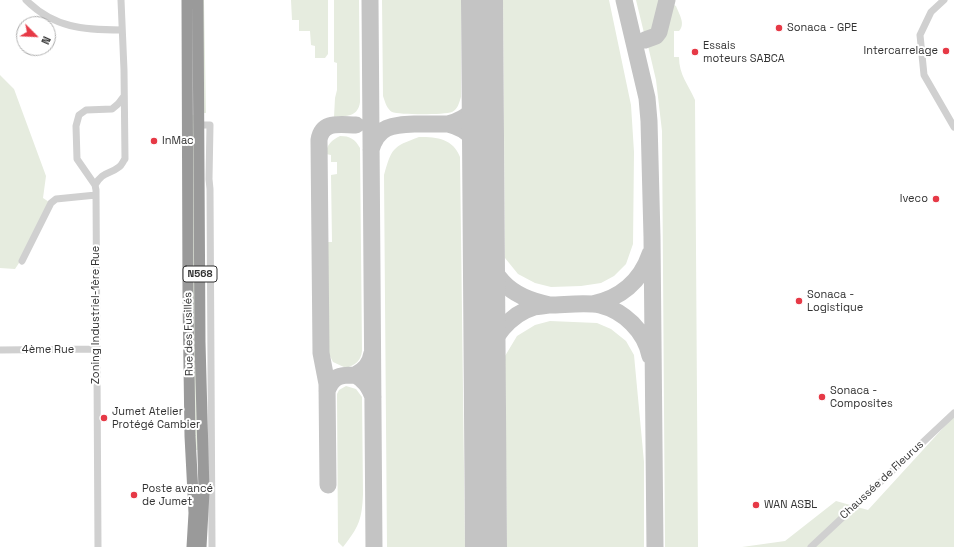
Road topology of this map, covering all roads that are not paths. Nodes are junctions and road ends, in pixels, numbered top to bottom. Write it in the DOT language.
graph roads {
  1 [pos="26,0"];
  2 [pos="121,0"];
  3 [pos="187,0"];
  4 [pos="198,0"];
  5 [pos="944,0"];
  6 [pos="122,30"];
  7 [pos="124,96"];
  8 [pos="198,125"];
  9 [pos="954,127"];
  10 [pos="95,186"];
  11 [pos="96,195"];
  12 [pos="22,262"];
  13 [pos="96,349"];
  14 [pos="0,350"];
  15 [pos="954,413"];
  16 [pos="98,547"];
  17 [pos="192,547"];
  18 [pos="201,547"];
  19 [pos="212,547"];
  20 [pos="811,547"];
  1 -- 6 [label="street"];
  2 -- 6 [label="street"];
  3 -- 17 [label="highway, Rue des Fusillés / N568"];
  4 -- 8 [label="highway, Rue des Fusillés / N568"];
  5 -- 9 [label="street"];
  6 -- 7 [label="street"];
  7 -- 10 [label="street"];
  7 -- 10 [label="street"];
  8 -- 18 [label="highway, Rue des Fusillés / N568"];
  8 -- 19 [label="street"];
  10 -- 11 [label="street, Zoning Industriel-1ère Rue"];
  11 -- 12 [label="street"];
  11 -- 13 [label="street, Zoning Industriel-1ère Rue"];
  13 -- 14 [label="street, 4ème Rue"];
  13 -- 16 [label="street, Zoning Industriel-1ère Rue"];
  15 -- 20 [label="street, Chaussée de Fleurus"];
}
